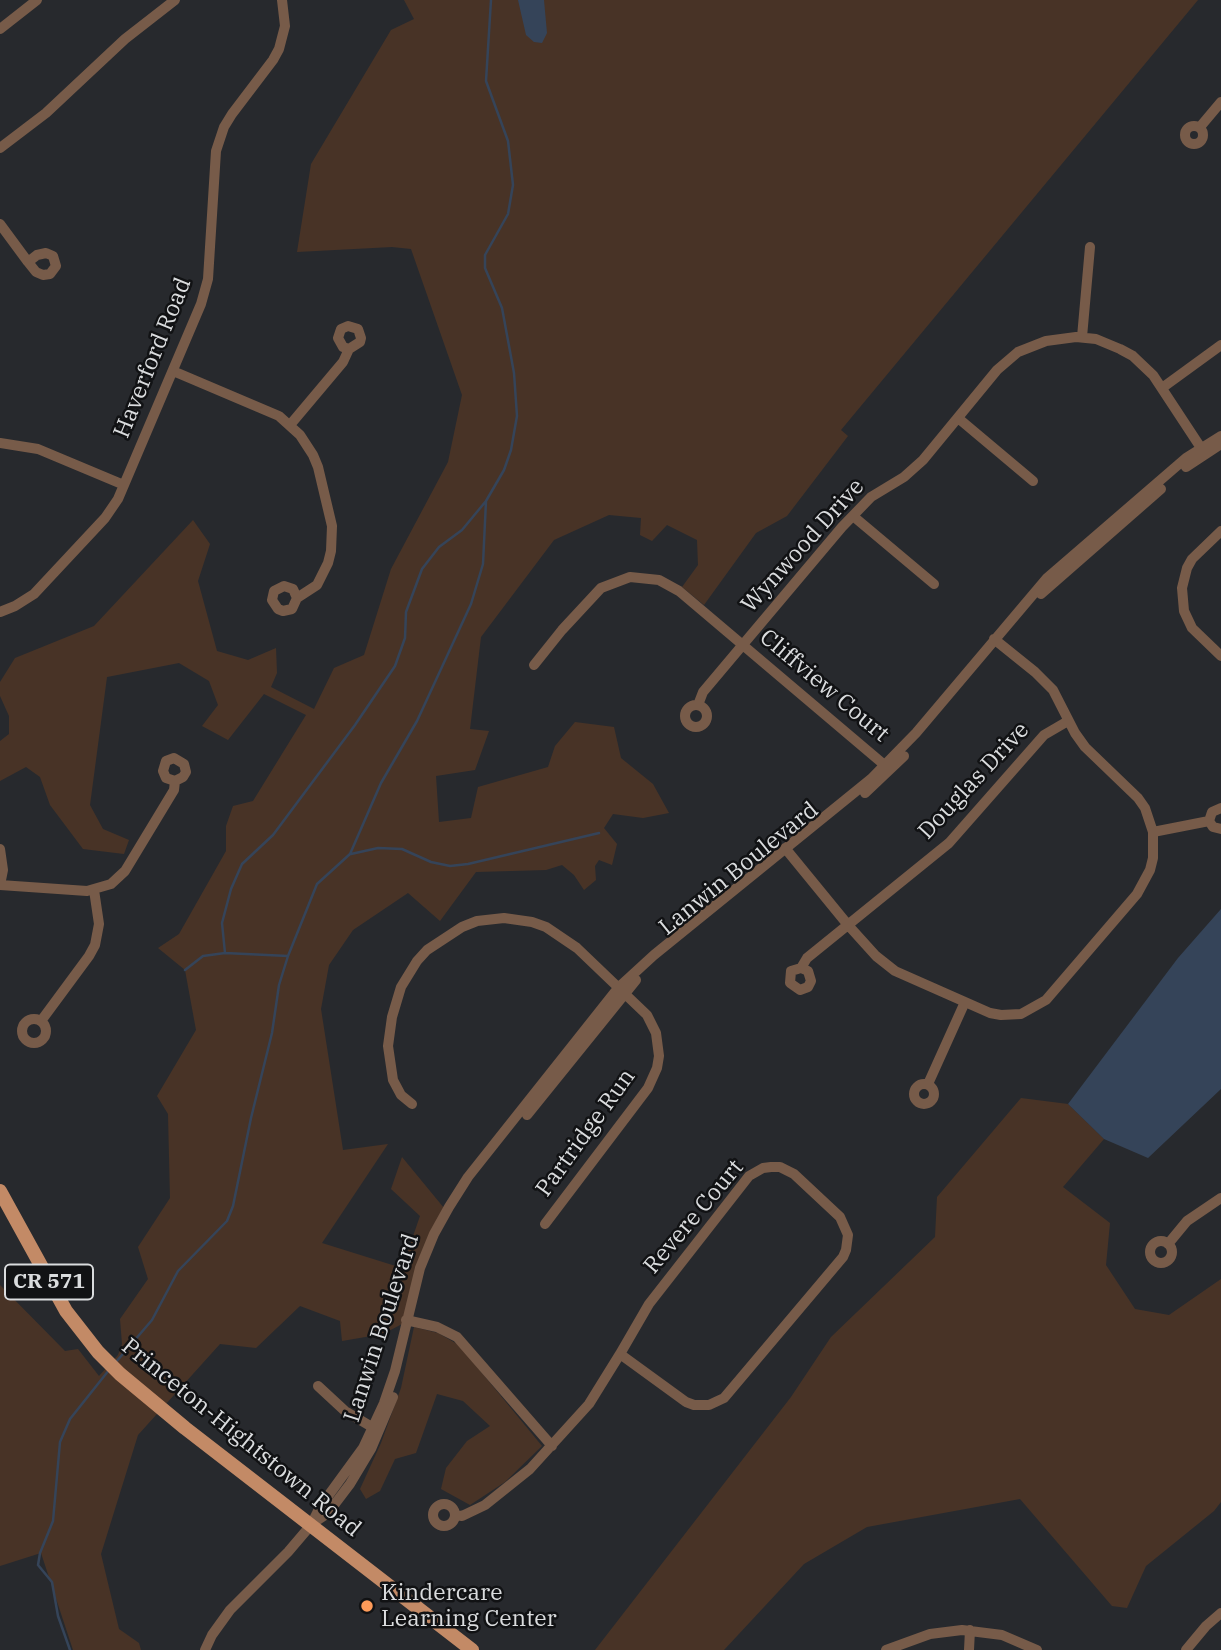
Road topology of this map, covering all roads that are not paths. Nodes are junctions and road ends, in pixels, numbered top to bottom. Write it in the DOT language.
graph roads {
  1 [pos="37,0"];
  2 [pos="175,0"];
  3 [pos="282,0"];
  4 [pos="0,29"];
  5 [pos="1221,102"];
  6 [pos="1199,127"];
  7 [pos="0,148"];
  8 [pos="0,223"];
  9 [pos="1090,247"];
  10 [pos="29,262"];
  11 [pos="1083,337"];
  12 [pos="1221,345"];
  13 [pos="349,349"];
  14 [pos="173,370"];
  15 [pos="1162,388"];
  16 [pos="958,418"];
  17 [pos="290,425"];
  18 [pos="1221,436"];
  19 [pos="0,443"];
  20 [pos="1221,444"];
  21 [pos="1202,451"];
  22 [pos="1033,481"];
  23 [pos="124,485"];
  24 [pos="853,516"];
  25 [pos="1221,531"];
  26 [pos="934,584"];
  27 [pos="297,598"];
  28 [pos="0,612"];
  29 [pos="997,641"];
  30 [pos="743,645"];
  31 [pos="1221,656"];
  32 [pos="534,665"];
  33 [pos="698,705"];
  34 [pos="1068,721"];
  35 [pos="887,767"];
  36 [pos="175,782"];
  37 [pos="1221,808"];
  38 [pos="1209,821"];
  39 [pos="1221,830"];
  40 [pos="1153,832"];
  41 [pos="0,849"];
  42 [pos="788,851"];
  43 [pos="0,885"];
  44 [pos="94,890"];
  45 [pos="848,925"];
  46 [pos="802,968"];
  47 [pos="621,991"];
  48 [pos="965,1002"];
  49 [pos="41,1021"];
  50 [pos="928,1084"];
  51 [pos="412,1104"];
  52 [pos="0,1191"];
  53 [pos="1221,1198"];
  54 [pos="545,1224"];
  55 [pos="1168,1244"];
  56 [pos="410,1321"];
  57 [pos="620,1354"];
  58 [pos="318,1386"];
  59 [pos="376,1430"];
  60 [pos="552,1446"];
  61 [pos="455,1515"];
  62 [pos="311,1525"];
  63 [pos="1221,1613"];
  64 [pos="970,1630"];
  65 [pos="205,1650"];
  66 [pos="472,1650"];
  67 [pos="886,1650"];
  68 [pos="969,1650"];
  69 [pos="1037,1650"];
  70 [pos="1186,1650"];
  1 -- 4 [label="street"];
  2 -- 7 [label="street"];
  3 -- 14 [label="street, Haverford Road"];
  5 -- 6 [label="street"];
  8 -- 10 [label="street"];
  9 -- 11 [label="street"];
  11 -- 15 [label="street, Wynwood Drive"];
  11 -- 16 [label="street, Wynwood Drive"];
  12 -- 15 [label="street"];
  13 -- 17 [label="street"];
  14 -- 17 [label="street"];
  14 -- 23 [label="street, Haverford Road"];
  15 -- 21 [label="street, Wynwood Drive"];
  16 -- 22 [label="street"];
  16 -- 24 [label="street, Wynwood Drive"];
  17 -- 27 [label="street"];
  18 -- 21 [label="street, Lanwin Boulevard"];
  19 -- 23 [label="street"];
  20 -- 21 [label="street, Lanwin Boulevard"];
  21 -- 29 [label="street, Lanwin Boulevard"];
  23 -- 28 [label="street, Haverford Road"];
  24 -- 26 [label="street"];
  24 -- 30 [label="street, Wynwood Drive"];
  25 -- 31 [label="street"];
  29 -- 34 [label="street"];
  29 -- 35 [label="street, Lanwin Boulevard"];
  30 -- 32 [label="street, Cliffview Court"];
  30 -- 33 [label="street, Wynwood Drive"];
  30 -- 35 [label="street, Cliffview Court"];
  34 -- 40 [label="street"];
  34 -- 45 [label="street, Douglas Drive"];
  35 -- 42 [label="street, Lanwin Boulevard"];
  36 -- 44 [label="street"];
  37 -- 38 [label="street"];
  38 -- 39 [label="street"];
  38 -- 40 [label="street"];
  40 -- 48 [label="street"];
  41 -- 43 [label="street"];
  42 -- 45 [label="street"];
  42 -- 47 [label="street, Lanwin Boulevard"];
  43 -- 44 [label="street"];
  44 -- 49 [label="street"];
  45 -- 46 [label="street, Douglas Drive"];
  45 -- 48 [label="street"];
  47 -- 51 [label="street, Partridge Run"];
  47 -- 54 [label="street, Partridge Run"];
  47 -- 56 [label="street, Lanwin Boulevard"];
  48 -- 50 [label="street"];
  52 -- 62 [label="main road, Princeton-Hightstown Road / CR 571"];
  53 -- 55 [label="street"];
  56 -- 59 [label="street, Lanwin Boulevard"];
  56 -- 60 [label="street"];
  57 -- 57 [label="street, Revere Court"];
  57 -- 60 [label="street, Revere Court"];
  58 -- 59 [label="street"];
  59 -- 62 [label="street, Lanwin Boulevard"];
  60 -- 61 [label="street"];
  62 -- 65 [label="street, Lanwin Boulevard"];
  62 -- 66 [label="main road, Princeton-Hightstown Road / CR 571"];
  63 -- 70 [label="street"];
  64 -- 67 [label="street"];
  64 -- 68 [label="street"];
  64 -- 69 [label="street"];
}
